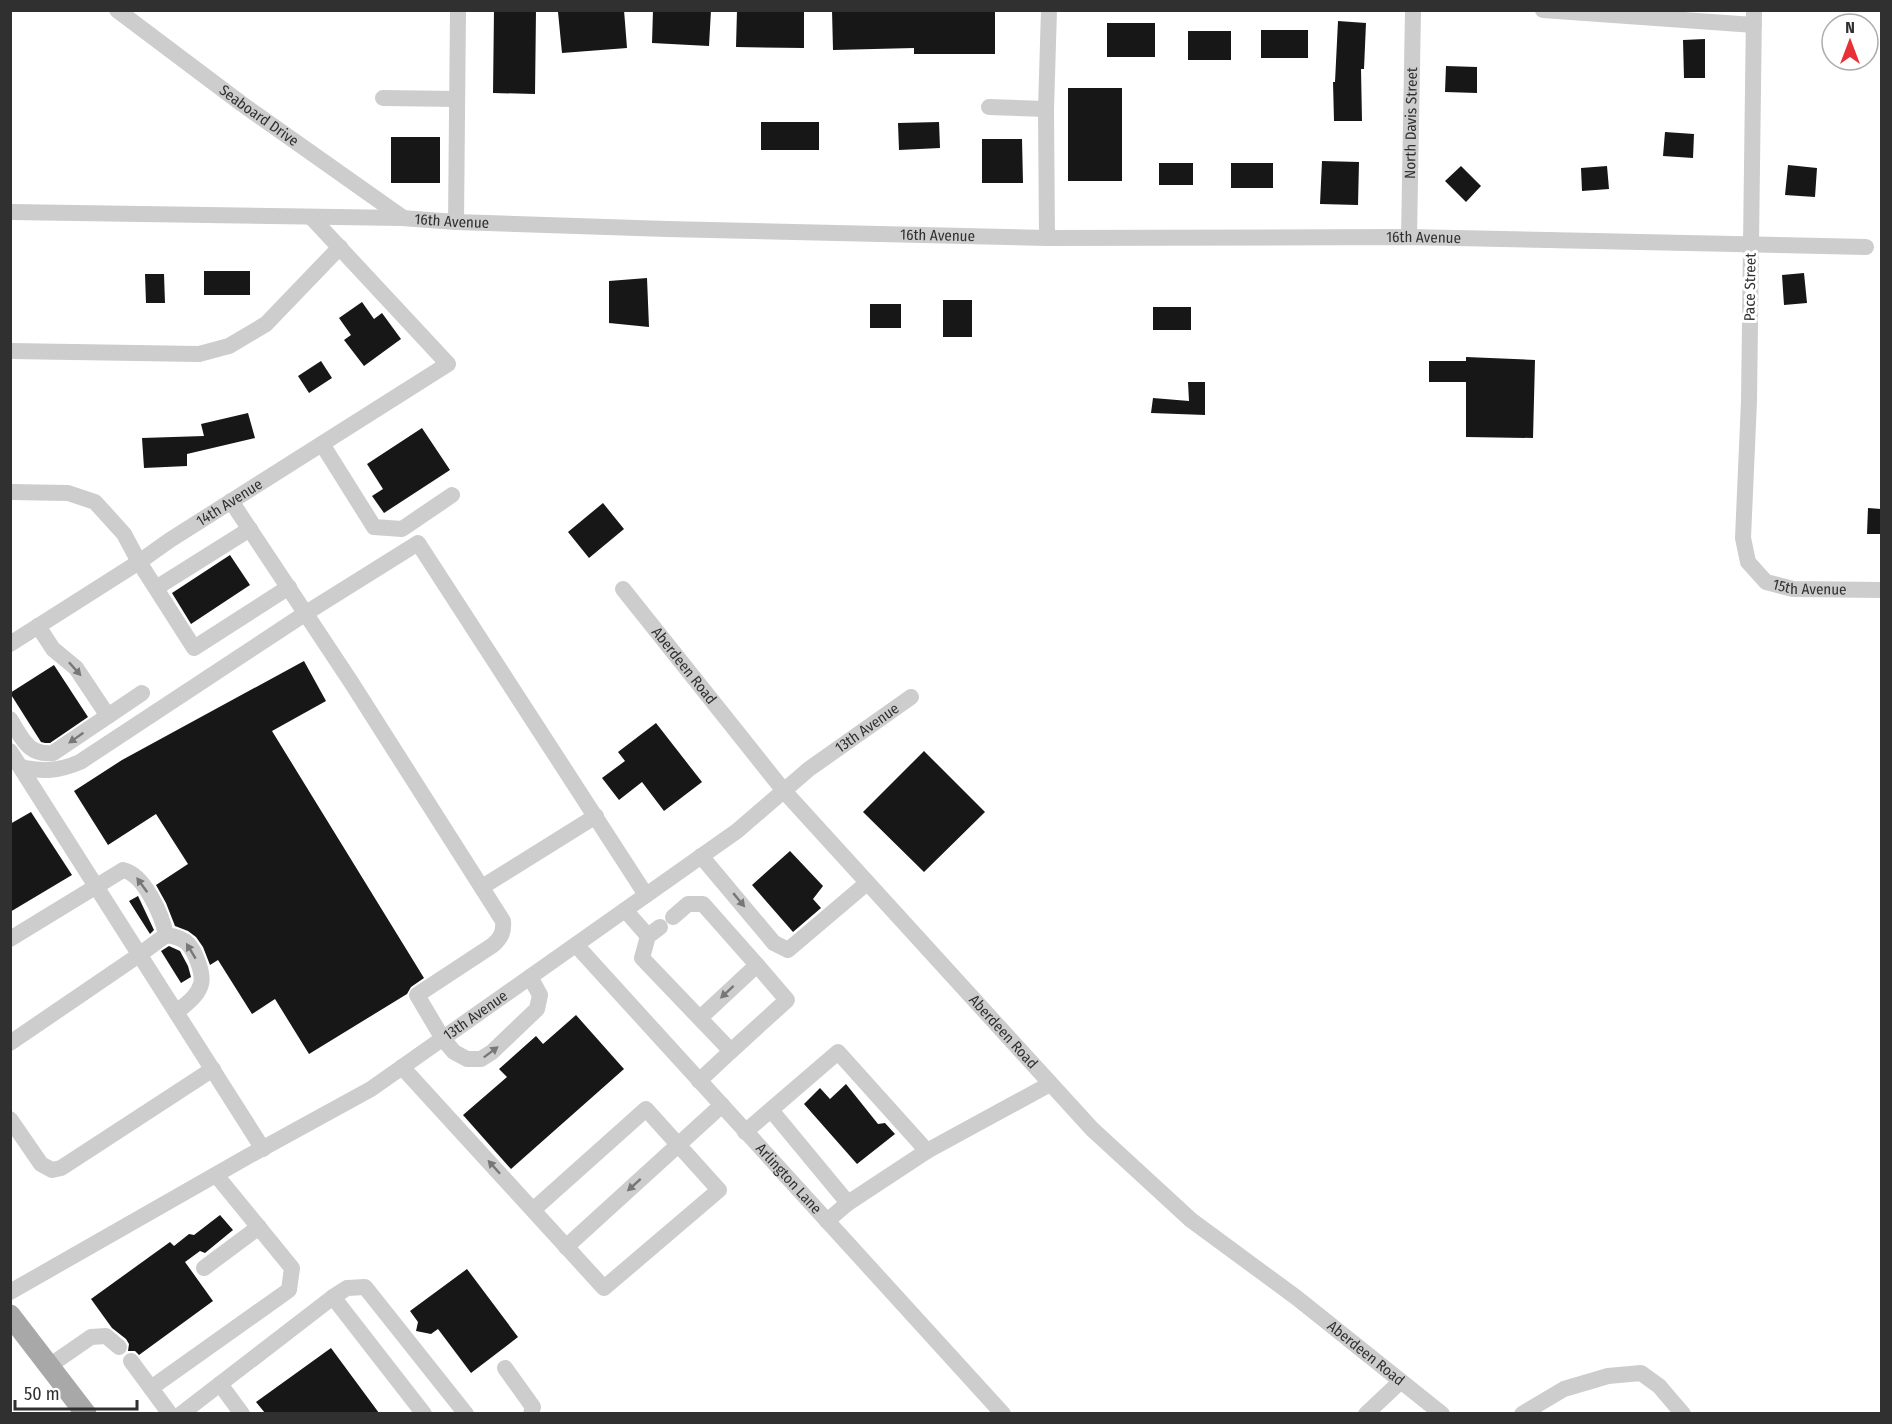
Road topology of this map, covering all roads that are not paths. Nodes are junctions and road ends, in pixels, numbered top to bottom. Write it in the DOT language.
graph roads {
  1 [pos="117,10"];
  2 [pos="458,10"];
  3 [pos="1049,10"];
  4 [pos="1413,10"];
  5 [pos="1543,10"];
  6 [pos="1754,18"];
  7 [pos="383,98"];
  8 [pos="457,99"];
  9 [pos="989,107"];
  10 [pos="1046,109"];
  11 [pos="10,212"];
  12 [pos="312,218"];
  13 [pos="402,218"];
  14 [pos="456,222"];
  15 [pos="1409,237"];
  16 [pos="1047,238"];
  17 [pos="1750,243"];
  18 [pos="340,247"];
  19 [pos="1866,247"];
  20 [pos="10,351"];
  21 [pos="322,444"];
  22 [pos="10,492"];
  23 [pos="452,495"];
  24 [pos="231,501"];
  25 [pos="250,530"];
  26 [pos="139,562"];
  27 [pos="1748,562"];
  28 [pos="289,587"];
  29 [pos="156,588"];
  30 [pos="623,589"];
  31 [pos="1881,591"];
  32 [pos="306,613"];
  33 [pos="38,626"];
  34 [pos="10,644"];
  35 [pos="142,693"];
  36 [pos="911,697"];
  37 [pos="108,716"];
  38 [pos="10,719"];
  39 [pos="10,751"];
  40 [pos="21,767"];
  41 [pos="784,791"];
  42 [pos="596,816"];
  43 [pos="701,855"];
  44 [pos="867,883"];
  45 [pos="96,886"];
  46 [pos="482,887"];
  47 [pos="646,895"];
  48 [pos="625,910"];
  49 [pos="660,927"];
  50 [pos="166,934"];
  51 [pos="10,939"];
  52 [pos="576,945"];
  53 [pos="139,956"];
  54 [pos="757,965"];
  55 [pos="530,977"];
  56 [pos="177,1012"];
  57 [pos="700,1018"];
  58 [pos="443,1038"];
  59 [pos="10,1043"];
  60 [pos="731,1051"];
  61 [pos="402,1067"];
  62 [pos="213,1069"];
  63 [pos="699,1081"];
  64 [pos="1050,1084"];
  65 [pos="722,1105"];
  66 [pos="771,1110"];
  67 [pos="10,1119"];
  68 [pos="745,1132"];
  69 [pos="678,1146"];
  70 [pos="263,1149"];
  71 [pos="927,1150"];
  72 [pos="216,1175"];
  73 [pos="848,1203"];
  74 [pos="533,1210"];
  75 [pos="827,1221"];
  76 [pos="259,1227"];
  77 [pos="566,1247"];
  78 [pos="204,1268"];
  79 [pos="10,1292"];
  80 [pos="333,1297"];
  81 [pos="10,1315"];
  82 [pos="119,1347"];
  83 [pos="131,1360"];
  84 [pos="49,1366"];
  85 [pos="506,1368"];
  86 [pos="1401,1381"];
  87 [pos="219,1384"];
  88 [pos="150,1388"];
  89 [pos="86,1413"];
  90 [pos="170,1413"];
  91 [pos="181,1413"];
  92 [pos="242,1413"];
  93 [pos="424,1413"];
  94 [pos="466,1413"];
  95 [pos="531,1413"];
  96 [pos="1003,1413"];
  97 [pos="1366,1413"];
  98 [pos="1442,1413"];
  99 [pos="1522,1413"];
  100 [pos="1683,1413"];
  1 -- 13 [label="street, Seaboard Drive"];
  2 -- 8 [label="street"];
  3 -- 10 [label="street"];
  4 -- 15 [label="street, North Davis Street"];
  5 -- 6 [label="street"];
  6 -- 17 [label="street, Pace Street"];
  7 -- 8 [label="street"];
  8 -- 14 [label="street"];
  9 -- 10 [label="street"];
  10 -- 16 [label="street"];
  11 -- 12 [label="street, 16th Avenue"];
  12 -- 13 [label="street, 16th Avenue"];
  12 -- 18 [label="street"];
  13 -- 14 [label="street, 16th Avenue"];
  14 -- 16 [label="street, 16th Avenue"];
  15 -- 16 [label="street, 16th Avenue"];
  15 -- 17 [label="street, 16th Avenue"];
  17 -- 19 [label="street, 16th Avenue"];
  17 -- 27 [label="street, Pace Street"];
  18 -- 20 [label="street"];
  18 -- 21 [label="street, 14th Avenue"];
  21 -- 23 [label="street"];
  21 -- 24 [label="street, 14th Avenue"];
  22 -- 26 [label="street"];
  24 -- 25 [label="street"];
  24 -- 26 [label="street, 14th Avenue"];
  25 -- 28 [label="street"];
  25 -- 29 [label="street"];
  26 -- 29 [label="street"];
  26 -- 33 [label="street, 14th Avenue"];
  27 -- 31 [label="street, 15th Avenue"];
  28 -- 29 [label="street"];
  28 -- 32 [label="street"];
  30 -- 41 [label="street, Aberdeen Road"];
  32 -- 40 [label="street"];
  32 -- 42 [label="street"];
  32 -- 46 [label="street"];
  33 -- 34 [label="street, 14th Avenue"];
  33 -- 37 [label="street, one-way"];
  35 -- 37 [label="street"];
  36 -- 41 [label="street, 13th Avenue"];
  37 -- 38 [label="street, one-way"];
  39 -- 40 [label="street"];
  40 -- 45 [label="street"];
  41 -- 43 [label="street, 13th Avenue"];
  41 -- 44 [label="street, Aberdeen Road"];
  42 -- 46 [label="street"];
  42 -- 47 [label="street"];
  43 -- 44 [label="street, one-way"];
  43 -- 47 [label="street, 13th Avenue"];
  44 -- 64 [label="street, Aberdeen Road"];
  50 -- 45 [label="street, one-way"];
  45 -- 51 [label="street"];
  45 -- 53 [label="street"];
  46 -- 58 [label="street"];
  47 -- 48 [label="street, 13th Avenue"];
  48 -- 49 [label="street"];
  48 -- 52 [label="street, 13th Avenue"];
  49 -- 54 [label="street"];
  49 -- 57 [label="street"];
  50 -- 53 [label="street"];
  56 -- 50 [label="street, one-way"];
  52 -- 55 [label="street, 13th Avenue"];
  52 -- 63 [label="street, Arlington Lane"];
  53 -- 56 [label="street"];
  53 -- 59 [label="street"];
  54 -- 57 [label="street, one-way"];
  54 -- 60 [label="street"];
  55 -- 58 [label="street, 13th Avenue"];
  58 -- 55 [label="street, one-way"];
  56 -- 62 [label="street"];
  57 -- 60 [label="street"];
  58 -- 61 [label="street, 13th Avenue"];
  60 -- 63 [label="street"];
  61 -- 70 [label="street, 13th Avenue"];
  74 -- 61 [label="street, one-way"];
  62 -- 67 [label="street"];
  62 -- 70 [label="street"];
  63 -- 65 [label="street, Arlington Lane"];
  64 -- 71 [label="street"];
  64 -- 86 [label="street, Aberdeen Road"];
  65 -- 68 [label="street, Arlington Lane"];
  65 -- 69 [label="street"];
  66 -- 68 [label="street"];
  66 -- 71 [label="street"];
  66 -- 73 [label="street"];
  68 -- 75 [label="street, Arlington Lane"];
  69 -- 74 [label="street"];
  69 -- 77 [label="street, one-way"];
  69 -- 77 [label="street"];
  70 -- 72 [label="street, 13th Avenue"];
  71 -- 73 [label="street"];
  72 -- 76 [label="street"];
  72 -- 79 [label="street, 13th Avenue"];
  73 -- 75 [label="street"];
  74 -- 77 [label="street"];
  75 -- 96 [label="street, Arlington Lane"];
  76 -- 78 [label="street"];
  76 -- 88 [label="street"];
  80 -- 87 [label="street"];
  80 -- 93 [label="street"];
  80 -- 94 [label="street"];
  81 -- 84 [label="main road"];
  82 -- 84 [label="street"];
  83 -- 88 [label="street"];
  84 -- 89 [label="main road"];
  85 -- 95 [label="street"];
  86 -- 97 [label="street"];
  86 -- 98 [label="street, Aberdeen Road"];
  87 -- 91 [label="street"];
  87 -- 92 [label="street"];
  88 -- 90 [label="street"];
  99 -- 100 [label="street"];
}
